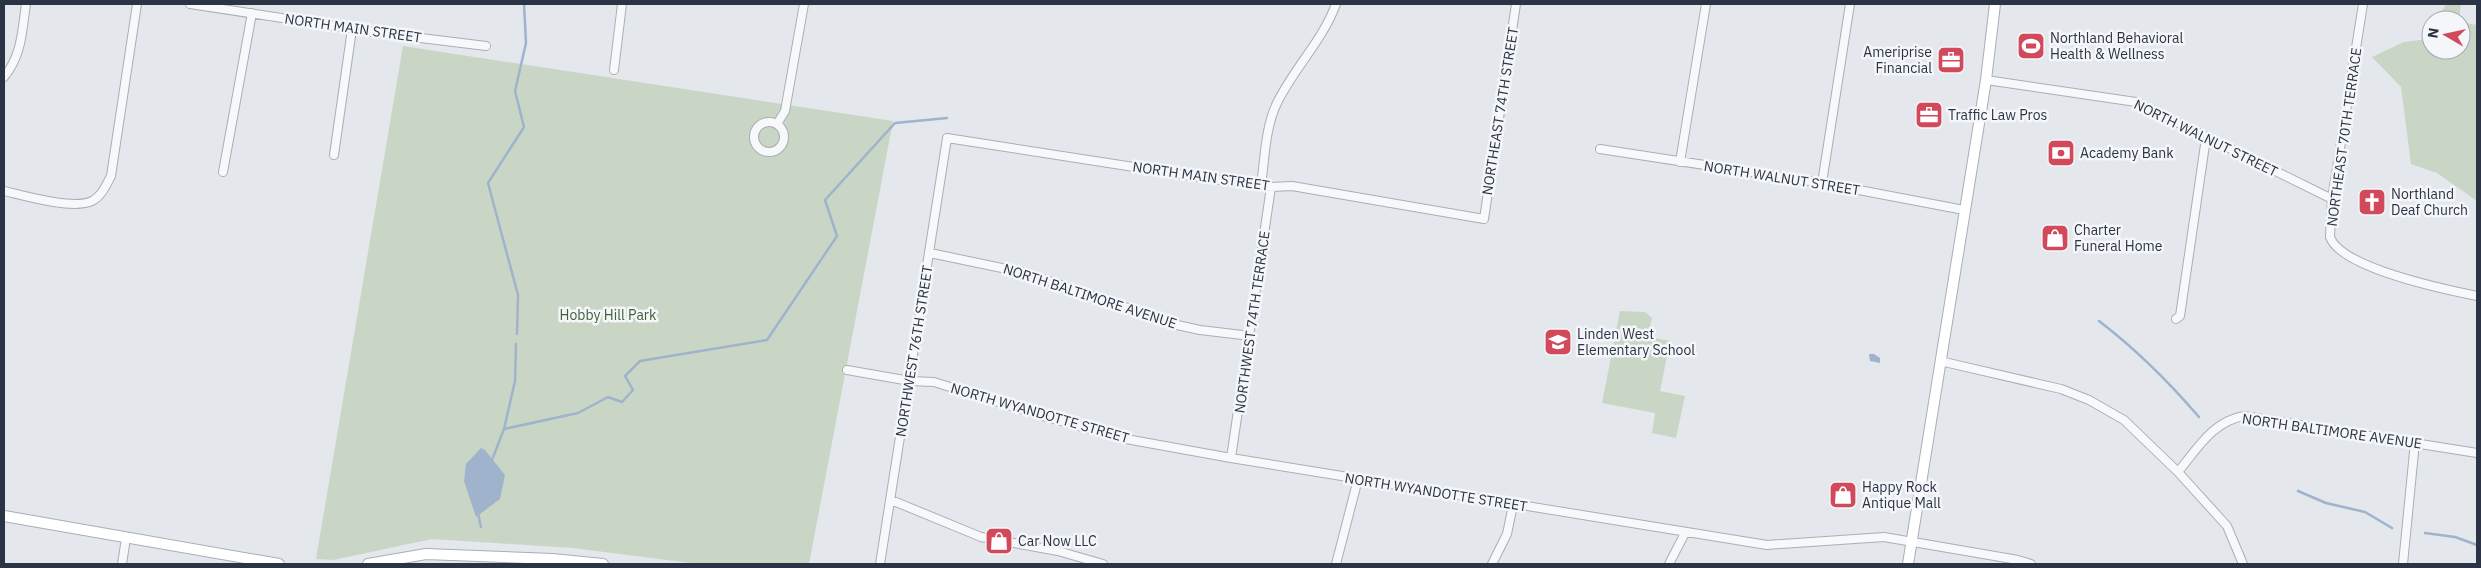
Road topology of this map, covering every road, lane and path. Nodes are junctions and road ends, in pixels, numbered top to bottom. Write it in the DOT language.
graph roads {
  1 [pos="26,4"];
  2 [pos="137,4"];
  3 [pos="190,4"];
  4 [pos="622,4"];
  5 [pos="804,4"];
  6 [pos="1336,4"];
  7 [pos="1516,4"];
  8 [pos="1706,4"];
  9 [pos="1850,4"];
  10 [pos="1995,4"];
  11 [pos="2363,4"];
  12 [pos="252,13"];
  13 [pos="352,29"];
  14 [pos="486,46"];
  15 [pos="614,70"];
  16 [pos="4,77"];
  17 [pos="1986,80"];
  18 [pos="776,124"];
  19 [pos="947,138"];
  20 [pos="2206,138"];
  21 [pos="1600,149"];
  22 [pos="334,155"];
  23 [pos="1680,162"];
  24 [pos="223,172"];
  25 [pos="1822,183"];
  26 [pos="1261,185"];
  27 [pos="1272,187"];
  28 [pos="4,191"];
  29 [pos="2332,199"];
  30 [pos="1964,210"];
  31 [pos="1484,219"];
  32 [pos="930,253"];
  33 [pos="2477,296"];
  34 [pos="2176,319"];
  35 [pos="1251,336"];
  36 [pos="1940,362"];
  37 [pos="847,370"];
  38 [pos="910,381"];
  39 [pos="2415,442"];
  40 [pos="2477,453"];
  41 [pos="1231,458"];
  42 [pos="2178,472"];
  43 [pos="1358,479"];
  44 [pos="891,500"];
  45 [pos="1513,505"];
  46 [pos="4,516"];
  47 [pos="1685,534"];
  48 [pos="126,538"];
  49 [pos="1912,541"];
  50 [pos="122,564"];
  51 [pos="280,564"];
  52 [pos="368,564"];
  53 [pos="603,564"];
  54 [pos="880,564"];
  55 [pos="1103,564"];
  56 [pos="1336,564"];
  57 [pos="1492,564"];
  58 [pos="1669,564"];
  59 [pos="1908,564"];
  60 [pos="2031,564"];
  61 [pos="2243,564"];
  62 [pos="2403,564"];
  1 -- 16 [label="street"];
  2 -- 28 [label="street"];
  3 -- 12 [label="street, NORTH MAIN STREET"];
  4 -- 15 [label="street"];
  5 -- 18 [label="street"];
  6 -- 26 [label="street"];
  7 -- 31 [label="street, NORTHEAST 74TH STREET"];
  8 -- 23 [label="street"];
  9 -- 25 [label="street"];
  10 -- 17 [label="main road"];
  11 -- 29 [label="street, NORTHEAST 70TH TERRACE"];
  12 -- 13 [label="street, NORTH MAIN STREET"];
  12 -- 24 [label="street"];
  13 -- 14 [label="street, NORTH MAIN STREET"];
  13 -- 22 [label="street"];
  17 -- 20 [label="street, NORTH WALNUT STREET"];
  17 -- 30 [label="main road"];
  18 -- 18 [label="street"];
  19 -- 26 [label="street, NORTH MAIN STREET"];
  19 -- 32 [label="street, NORTHWEST 76TH STREET"];
  20 -- 29 [label="street, NORTH WALNUT STREET"];
  20 -- 34 [label="street"];
  21 -- 23 [label="street, NORTH WALNUT STREET"];
  23 -- 25 [label="street, NORTH WALNUT STREET"];
  25 -- 30 [label="street, NORTH WALNUT STREET"];
  26 -- 27 [label="street, NORTH MAIN STREET"];
  27 -- 31 [label="street, NORTH MAIN STREET"];
  27 -- 35 [label="street, NORTHWEST 74TH TERRACE"];
  29 -- 33 [label="street, NORTHEAST 70TH TERRACE"];
  30 -- 36 [label="main road"];
  32 -- 35 [label="street, NORTH BALTIMORE AVENUE"];
  32 -- 38 [label="street, NORTHWEST 76TH STREET"];
  35 -- 41 [label="street, NORTHWEST 74TH TERRACE"];
  36 -- 42 [label="street"];
  36 -- 49 [label="main road"];
  37 -- 38 [label="street, NORTH WYANDOTTE STREET"];
  38 -- 41 [label="street, NORTH WYANDOTTE STREET"];
  38 -- 44 [label="street, NORTHWEST 76TH STREET"];
  39 -- 40 [label="street, NORTH BALTIMORE AVENUE"];
  39 -- 42 [label="street, NORTH BALTIMORE AVENUE"];
  39 -- 62 [label="street"];
  41 -- 43 [label="street, NORTH WYANDOTTE STREET"];
  42 -- 61 [label="street"];
  43 -- 45 [label="street, NORTH WYANDOTTE STREET"];
  43 -- 56 [label="street"];
  44 -- 54 [label="street, NORTHWEST 76TH STREET"];
  44 -- 55 [label="street"];
  45 -- 47 [label="street, NORTH WYANDOTTE STREET"];
  45 -- 57 [label="street"];
  46 -- 48 [label="main road"];
  47 -- 49 [label="street, NORTH WYANDOTTE STREET"];
  47 -- 58 [label="street"];
  48 -- 50 [label="street"];
  48 -- 51 [label="main road"];
  49 -- 59 [label="main road"];
  49 -- 60 [label="street, NORTH WYANDOTTE STREET"];
  52 -- 53 [label="main road"];
}
